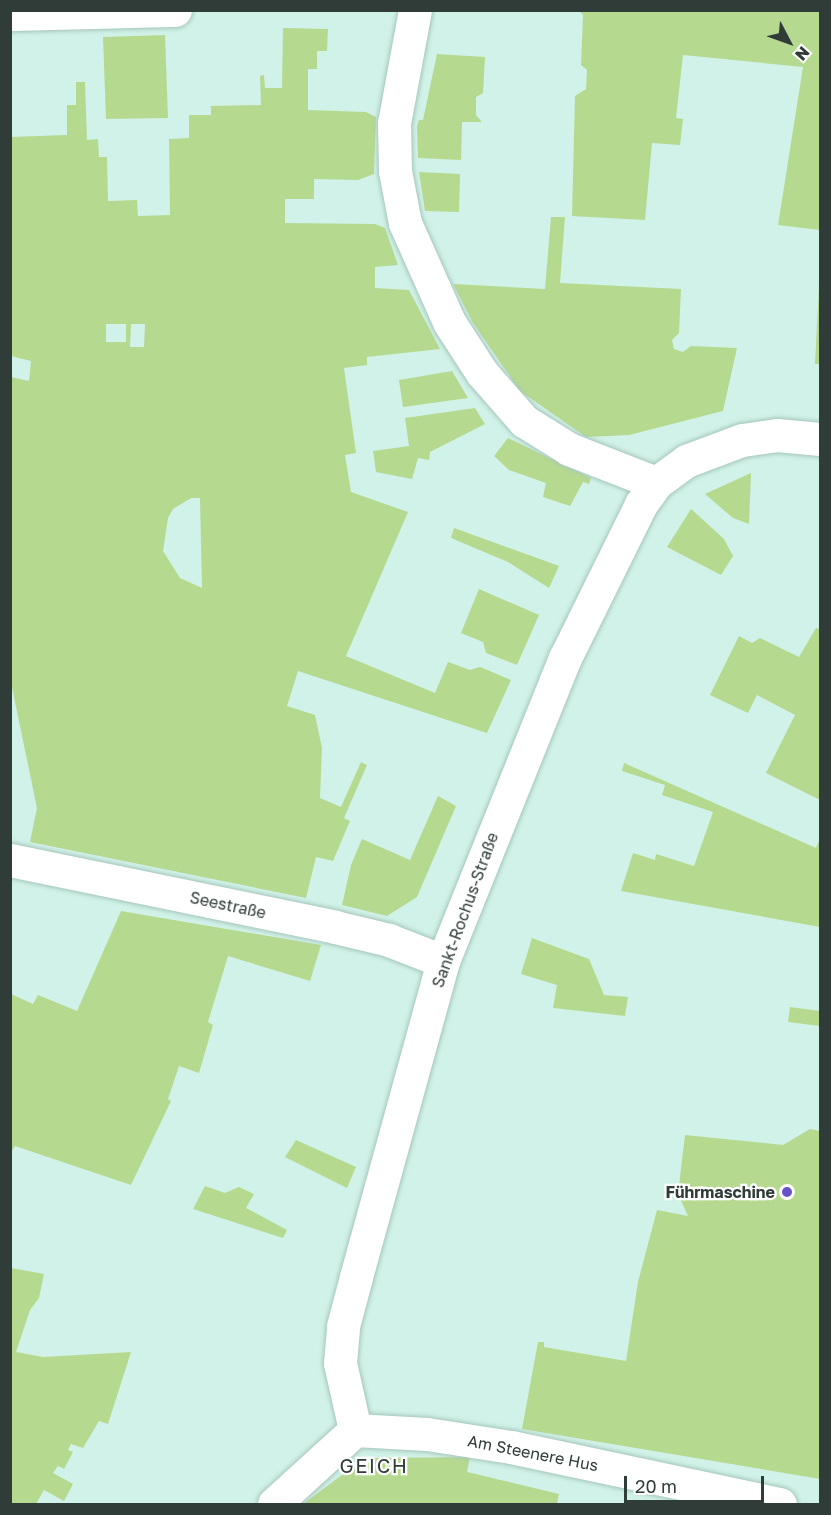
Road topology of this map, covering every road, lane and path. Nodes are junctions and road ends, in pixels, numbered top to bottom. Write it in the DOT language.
graph roads {
  1 [pos="175,10"];
  2 [pos="402,10"];
  3 [pos="415,11"];
  4 [pos="10,14"];
  5 [pos="820,439"];
  6 [pos="656,483"];
  7 [pos="10,860"];
  8 [pos="443,961"];
  9 [pos="355,1430"];
  10 [pos="274,1504"];
  11 [pos="780,1504"];
  1 -- 4 [label="street"];
  2 -- 3 [label="street"];
  3 -- 6 [label="street"];
  5 -- 6 [label="street, Sankt-Rochus-Straße"];
  6 -- 8 [label="street, Sankt-Rochus-Straße"];
  7 -- 8 [label="street, Seestraße"];
  8 -- 9 [label="street, Sankt-Rochus-Straße"];
  9 -- 10 [label="street"];
  9 -- 11 [label="street, Am Steenere Hus"];
}
